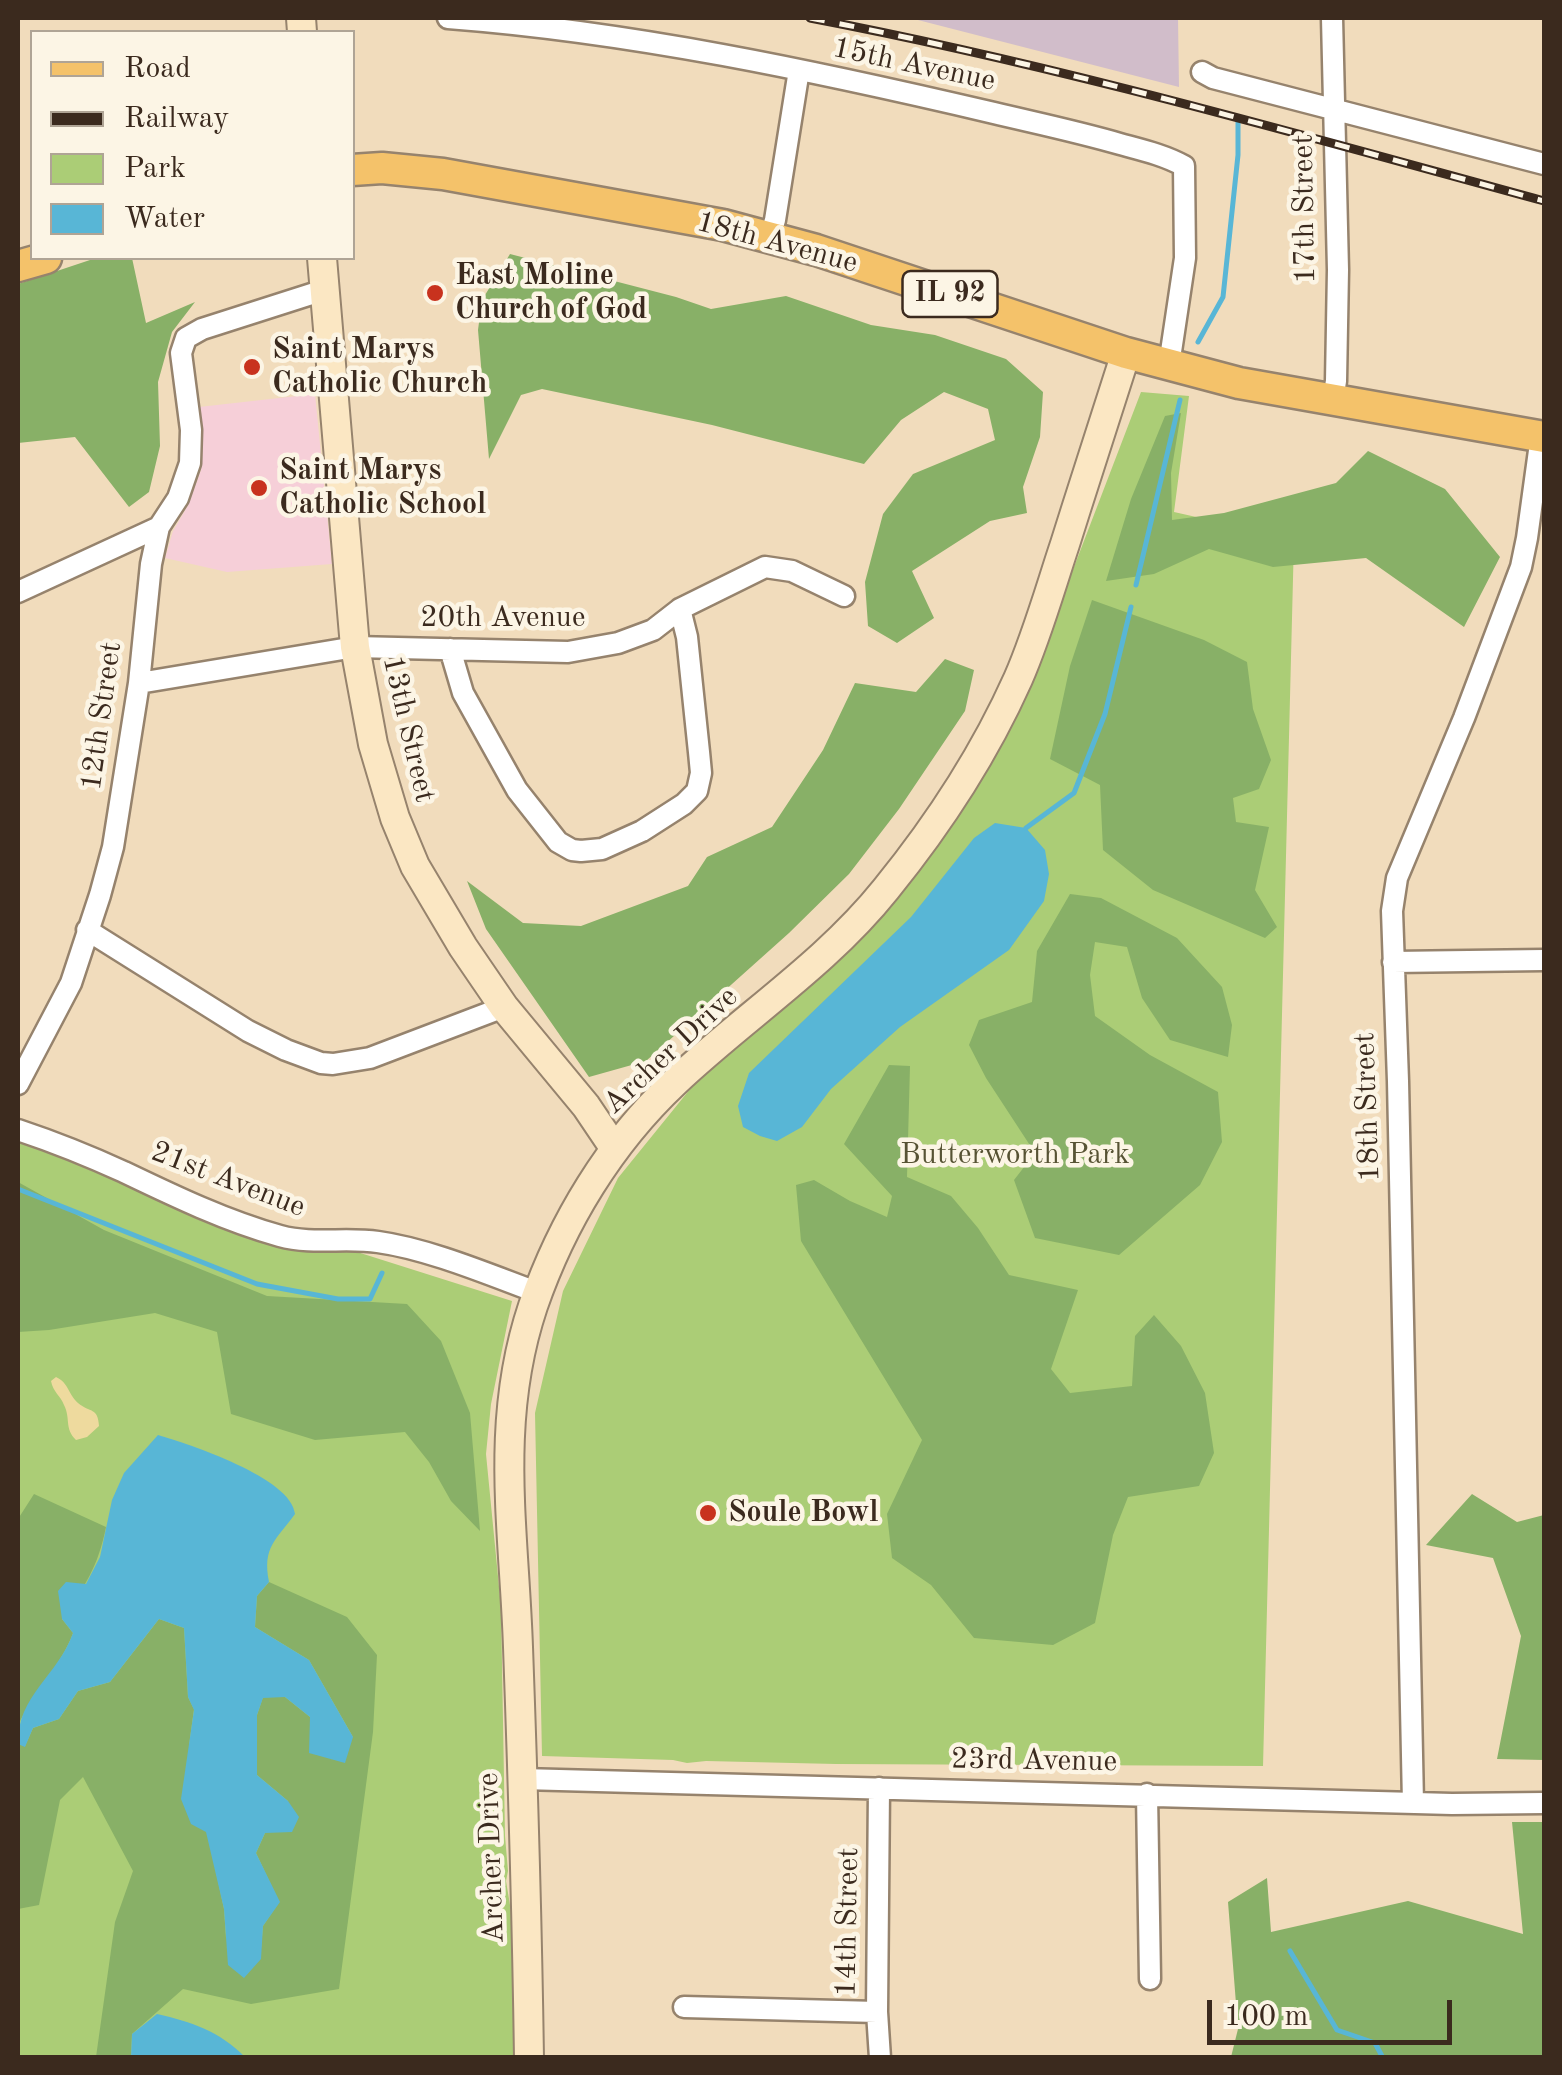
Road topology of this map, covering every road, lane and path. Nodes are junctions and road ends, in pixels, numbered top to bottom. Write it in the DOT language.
graph roads {
  1 [pos="448,18"];
  2 [pos="1332,18"];
  3 [pos="800,70"];
  4 [pos="1202,72"];
  5 [pos="1333,108"];
  6 [pos="1544,164"];
  7 [pos="355,170"];
  8 [pos="770,237"];
  9 [pos="322,260"];
  10 [pos="324,290"];
  11 [pos="1126,353"];
  12 [pos="1169,364"];
  13 [pos="1333,399"];
  14 [pos="1543,436"];
  15 [pos="159,527"];
  16 [pos="18,592"];
  17 [pos="844,596"];
  18 [pos="680,609"];
  19 [pos="356,647"];
  20 [pos="450,650"];
  21 [pos="139,683"];
  22 [pos="87,930"];
  23 [pos="1544,960"];
  24 [pos="1393,962"];
  25 [pos="504,1007"];
  26 [pos="18,1084"];
  27 [pos="18,1130"];
  28 [pos="615,1150"];
  29 [pos="538,1292"];
  30 [pos="522,1779"];
  31 [pos="880,1788"];
  32 [pos="1147,1794"];
  33 [pos="1544,1802"];
  34 [pos="1413,1803"];
  35 [pos="1150,1979"];
  36 [pos="684,2007"];
  37 [pos="877,2012"];
  38 [pos="529,2058"];
  39 [pos="880,2058"];
  1 -- 3 [label="street, 15th Avenue"];
  2 -- 5 [label="street, 17th Street"];
  3 -- 8 [label="street"];
  3 -- 12 [label="street, 15th Avenue"];
  4 -- 5 [label="street"];
  5 -- 6 [label="street"];
  5 -- 13 [label="street, 17th Street"];
  7 -- 8 [label="main road, 18th Avenue / IL 92"];
  8 -- 11 [label="main road, 18th Avenue / IL 92"];
  9 -- 10 [label="street, 13th Street"];
  10 -- 15 [label="street, 12th Street"];
  10 -- 19 [label="street, 13th Street"];
  11 -- 12 [label="main road, 18th Avenue / IL 92"];
  11 -- 28 [label="street, Archer Drive"];
  12 -- 13 [label="main road, 18th Avenue / IL 92"];
  13 -- 14 [label="main road, 18th Avenue / IL 92"];
  14 -- 24 [label="street, 18th Street"];
  15 -- 16 [label="street"];
  15 -- 21 [label="street, 12th Street"];
  17 -- 18 [label="street, 20th Avenue"];
  18 -- 20 [label="street, 20th Avenue"];
  18 -- 20 [label="street"];
  19 -- 20 [label="street, 20th Avenue"];
  19 -- 21 [label="street, 20th Avenue"];
  19 -- 25 [label="street, 13th Street"];
  21 -- 22 [label="street, 12th Street"];
  22 -- 25 [label="street"];
  22 -- 26 [label="street, 12th Street"];
  23 -- 24 [label="street"];
  24 -- 34 [label="street, 18th Street"];
  25 -- 28 [label="street, 13th Street"];
  27 -- 29 [label="street, 21st Avenue"];
  28 -- 29 [label="street, Archer Drive"];
  29 -- 30 [label="street, Archer Drive"];
  30 -- 31 [label="street, 23rd Avenue"];
  30 -- 38 [label="street, Archer Drive"];
  31 -- 32 [label="street, 23rd Avenue"];
  31 -- 37 [label="street, 14th Street"];
  32 -- 34 [label="street, 23rd Avenue"];
  32 -- 35 [label="street"];
  33 -- 34 [label="street, 23rd Avenue"];
  36 -- 37 [label="street"];
  37 -- 39 [label="street, 14th Street"];
}
